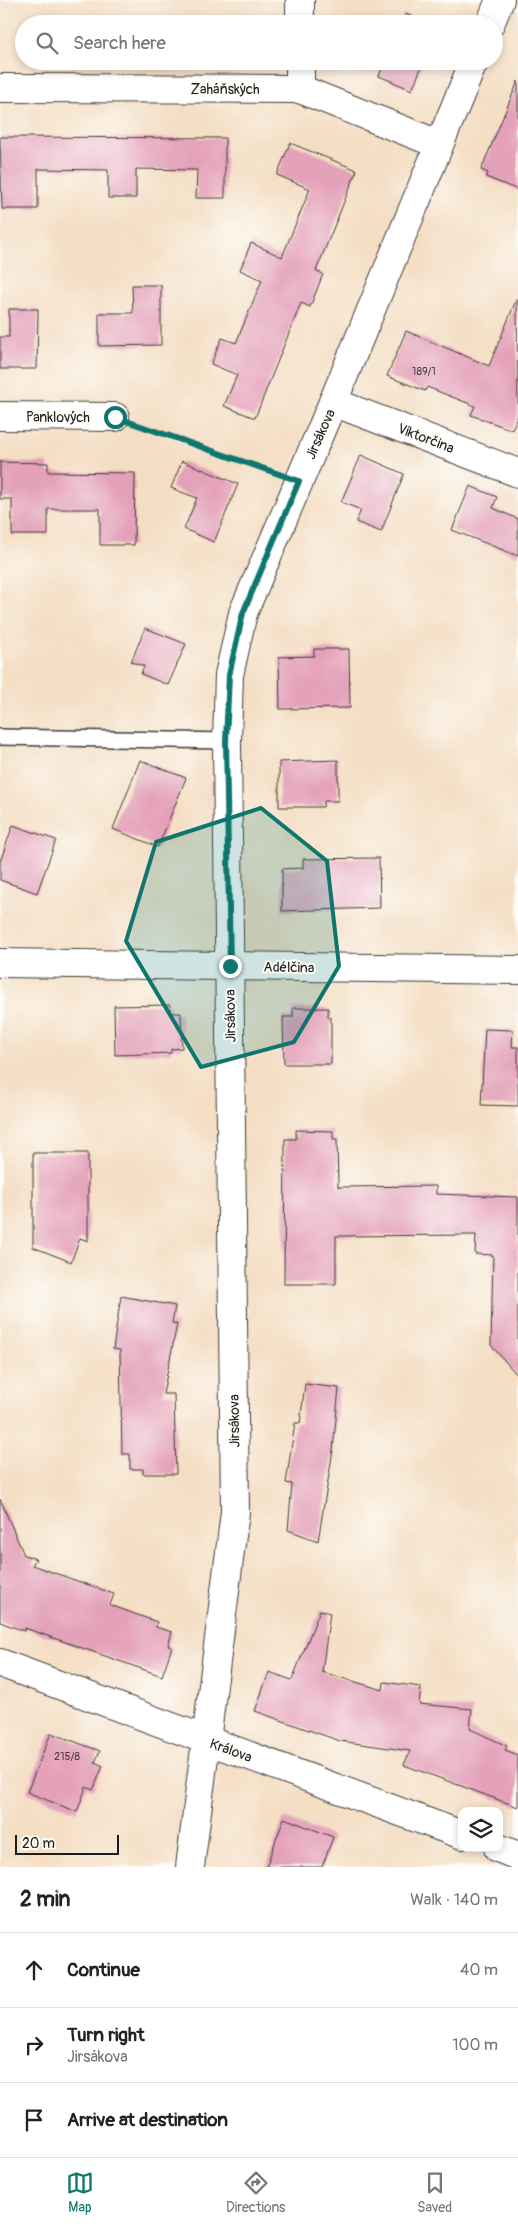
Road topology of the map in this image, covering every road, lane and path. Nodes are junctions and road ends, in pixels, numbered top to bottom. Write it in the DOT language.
graph roads {
  1 [pos="300,0"];
  2 [pos="500,0"];
  3 [pos="300,15"];
  4 [pos="494,15"];
  5 [pos="300,70"];
  6 [pos="470,70"];
  7 [pos="0,88"];
  8 [pos="300,89"];
  9 [pos="438,144"];
  10 [pos="333,402"];
  11 [pos="0,416"];
  12 [pos="115,417"];
  13 [pos="518,473"];
  14 [pos="299,481"];
  15 [pos="0,738"];
  16 [pos="226,741"];
  17 [pos="0,963"];
  18 [pos="230,966"];
  19 [pos="518,970"];
  20 [pos="0,1663"];
  21 [pos="208,1741"];
  22 [pos="458,1834"];
  23 [pos="503,1850"];
  24 [pos="518,1856"];
  25 [pos="190,1867"];
  1 -- 3 [label="street"];
  2 -- 4 [label="street"];
  5 -- 8 [label="street"];
  6 -- 9 [label="street, Jirsákova"];
  7 -- 8 [label="street, Zaháňských"];
  8 -- 9 [label="street, Zaháňských"];
  9 -- 10 [label="street, Jirsákova"];
  10 -- 13 [label="street, Viktorčina"];
  10 -- 14 [label="street, Jirsákova"];
  11 -- 12 [label="street, Panklových"];
  12 -- 14 [label="path"];
  14 -- 16 [label="street, Jirsákova"];
  15 -- 16 [label="lane"];
  16 -- 18 [label="street, Jirsákova"];
  17 -- 18 [label="street, Adélčina"];
  18 -- 19 [label="street, Adélčina"];
  18 -- 21 [label="street, Jirsákova"];
  20 -- 21 [label="street, Králova"];
  21 -- 22 [label="street, Králova"];
  21 -- 25 [label="street, Jirsákova"];
  23 -- 24 [label="street"];
}
